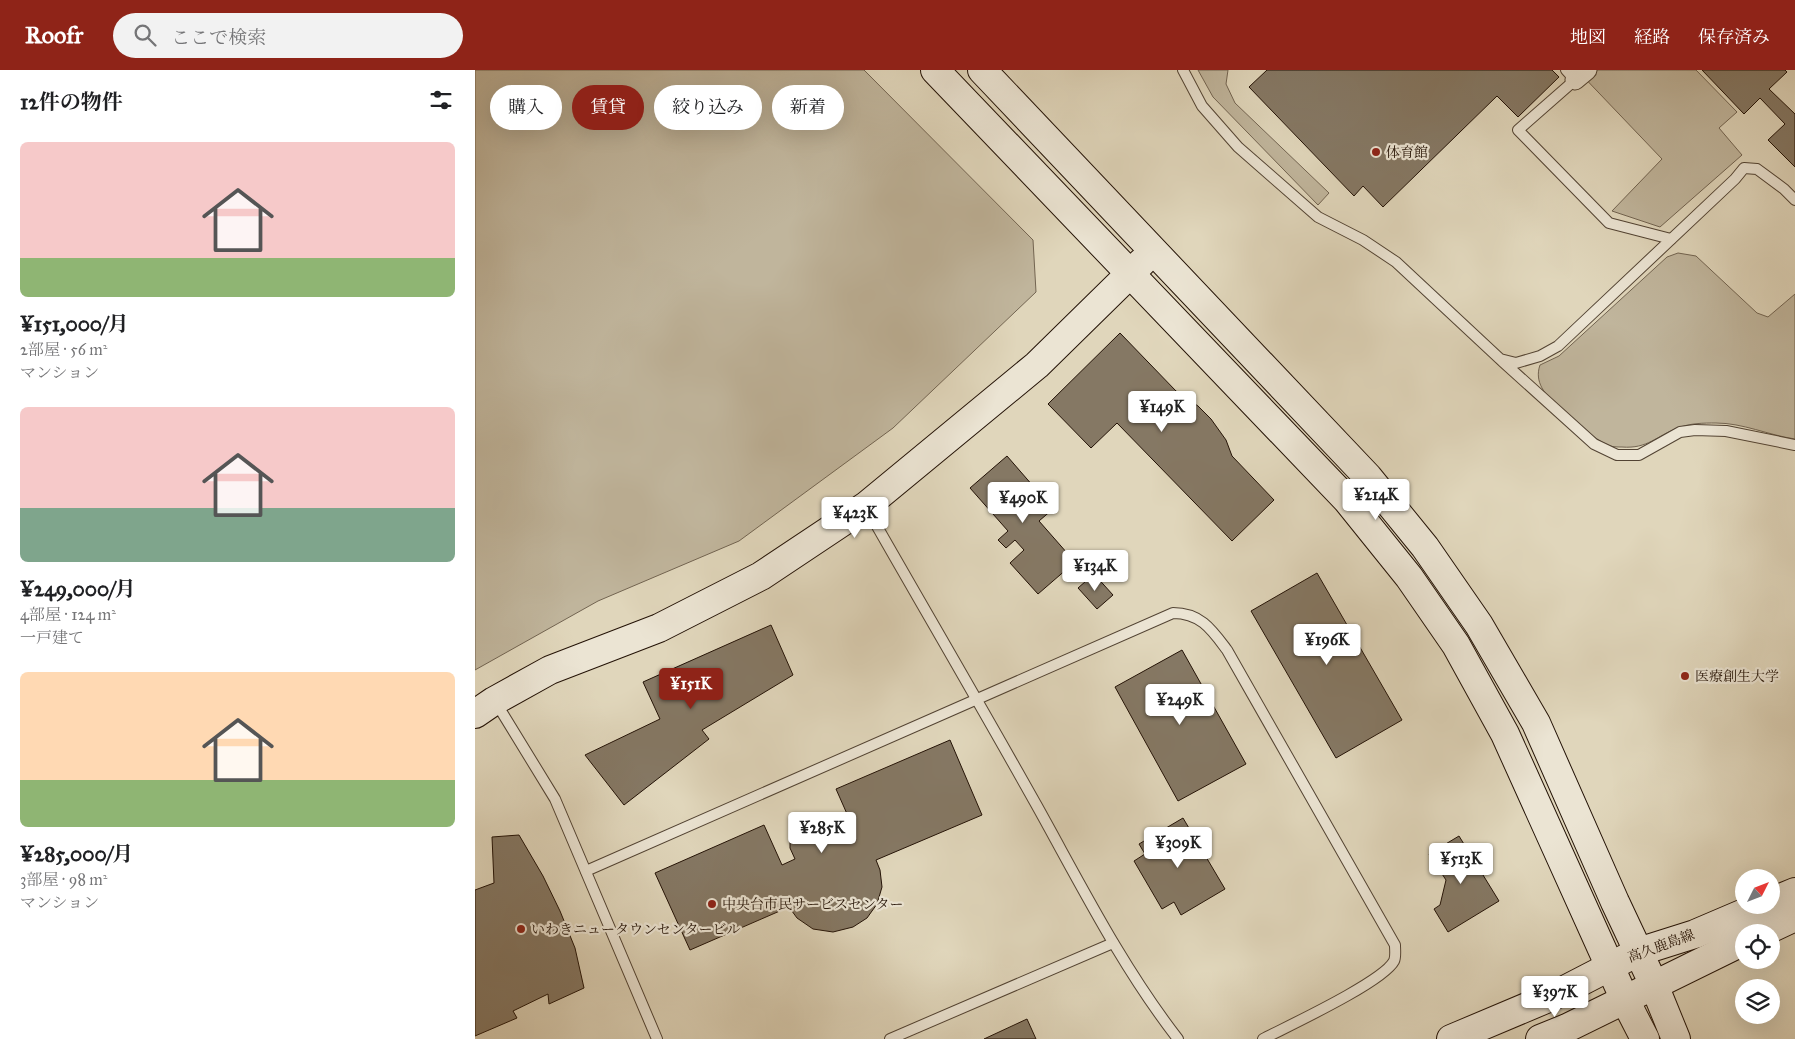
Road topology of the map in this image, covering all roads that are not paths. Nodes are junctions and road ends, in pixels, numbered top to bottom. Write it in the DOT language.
graph roads {
  1 [pos="935,70"];
  2 [pos="981,70"];
  3 [pos="1183,70"];
  4 [pos="1576,73"];
  5 [pos="1795,200"];
  6 [pos="1671,239"];
  7 [pos="1153,251"];
  8 [pos="1130,274"];
  9 [pos="1500,358"];
  10 [pos="1795,445"];
  11 [pos="866,506"];
  12 [pos="977,699"];
  13 [pos="485,707"];
  14 [pos="585,871"];
  15 [pos="1795,892"];
  16 [pos="1780,898"];
  17 [pos="1742,914"];
  18 [pos="1795,917"];
  19 [pos="1780,924"];
  20 [pos="1113,943"];
  21 [pos="1735,946"];
  22 [pos="1638,952"];
  23 [pos="1610,966"];
  24 [pos="1654,985"];
  25 [pos="1625,1000"];
  26 [pos="657,1039"];
  27 [pos="891,1039"];
  28 [pos="1177,1039"];
  29 [pos="1263,1039"];
  30 [pos="1451,1039"];
  31 [pos="1540,1039"];
  32 [pos="1645,1039"];
  33 [pos="1676,1039"];
  1 -- 8 [label="street"];
  2 -- 7 [label="street"];
  3 -- 9 [label="lane"];
  4 -- 6 [label="lane"];
  5 -- 6 [label="lane"];
  6 -- 9 [label="lane"];
  7 -- 8 [label="street"];
  7 -- 22 [label="street"];
  8 -- 11 [label="street"];
  8 -- 23 [label="street"];
  9 -- 10 [label="lane"];
  11 -- 12 [label="lane"];
  11 -- 13 [label="street"];
  12 -- 14 [label="lane"];
  12 -- 20 [label="lane"];
  12 -- 29 [label="lane"];
  13 -- 14 [label="lane"];
  14 -- 26 [label="lane"];
  15 -- 16 [label="street"];
  17 -- 22 [label="street, 高久鹿島線"];
  18 -- 19 [label="street"];
  20 -- 27 [label="lane"];
  20 -- 28 [label="lane"];
  21 -- 24 [label="street, 高久鹿島線"];
  22 -- 23 [label="street, 高久鹿島線"];
  22 -- 24 [label="street"];
  23 -- 25 [label="street"];
  23 -- 30 [label="street, 高久鹿島線"];
  24 -- 25 [label="street, 高久鹿島線"];
  24 -- 33 [label="street"];
  25 -- 31 [label="street, 高久鹿島線"];
  25 -- 32 [label="street"];
}
